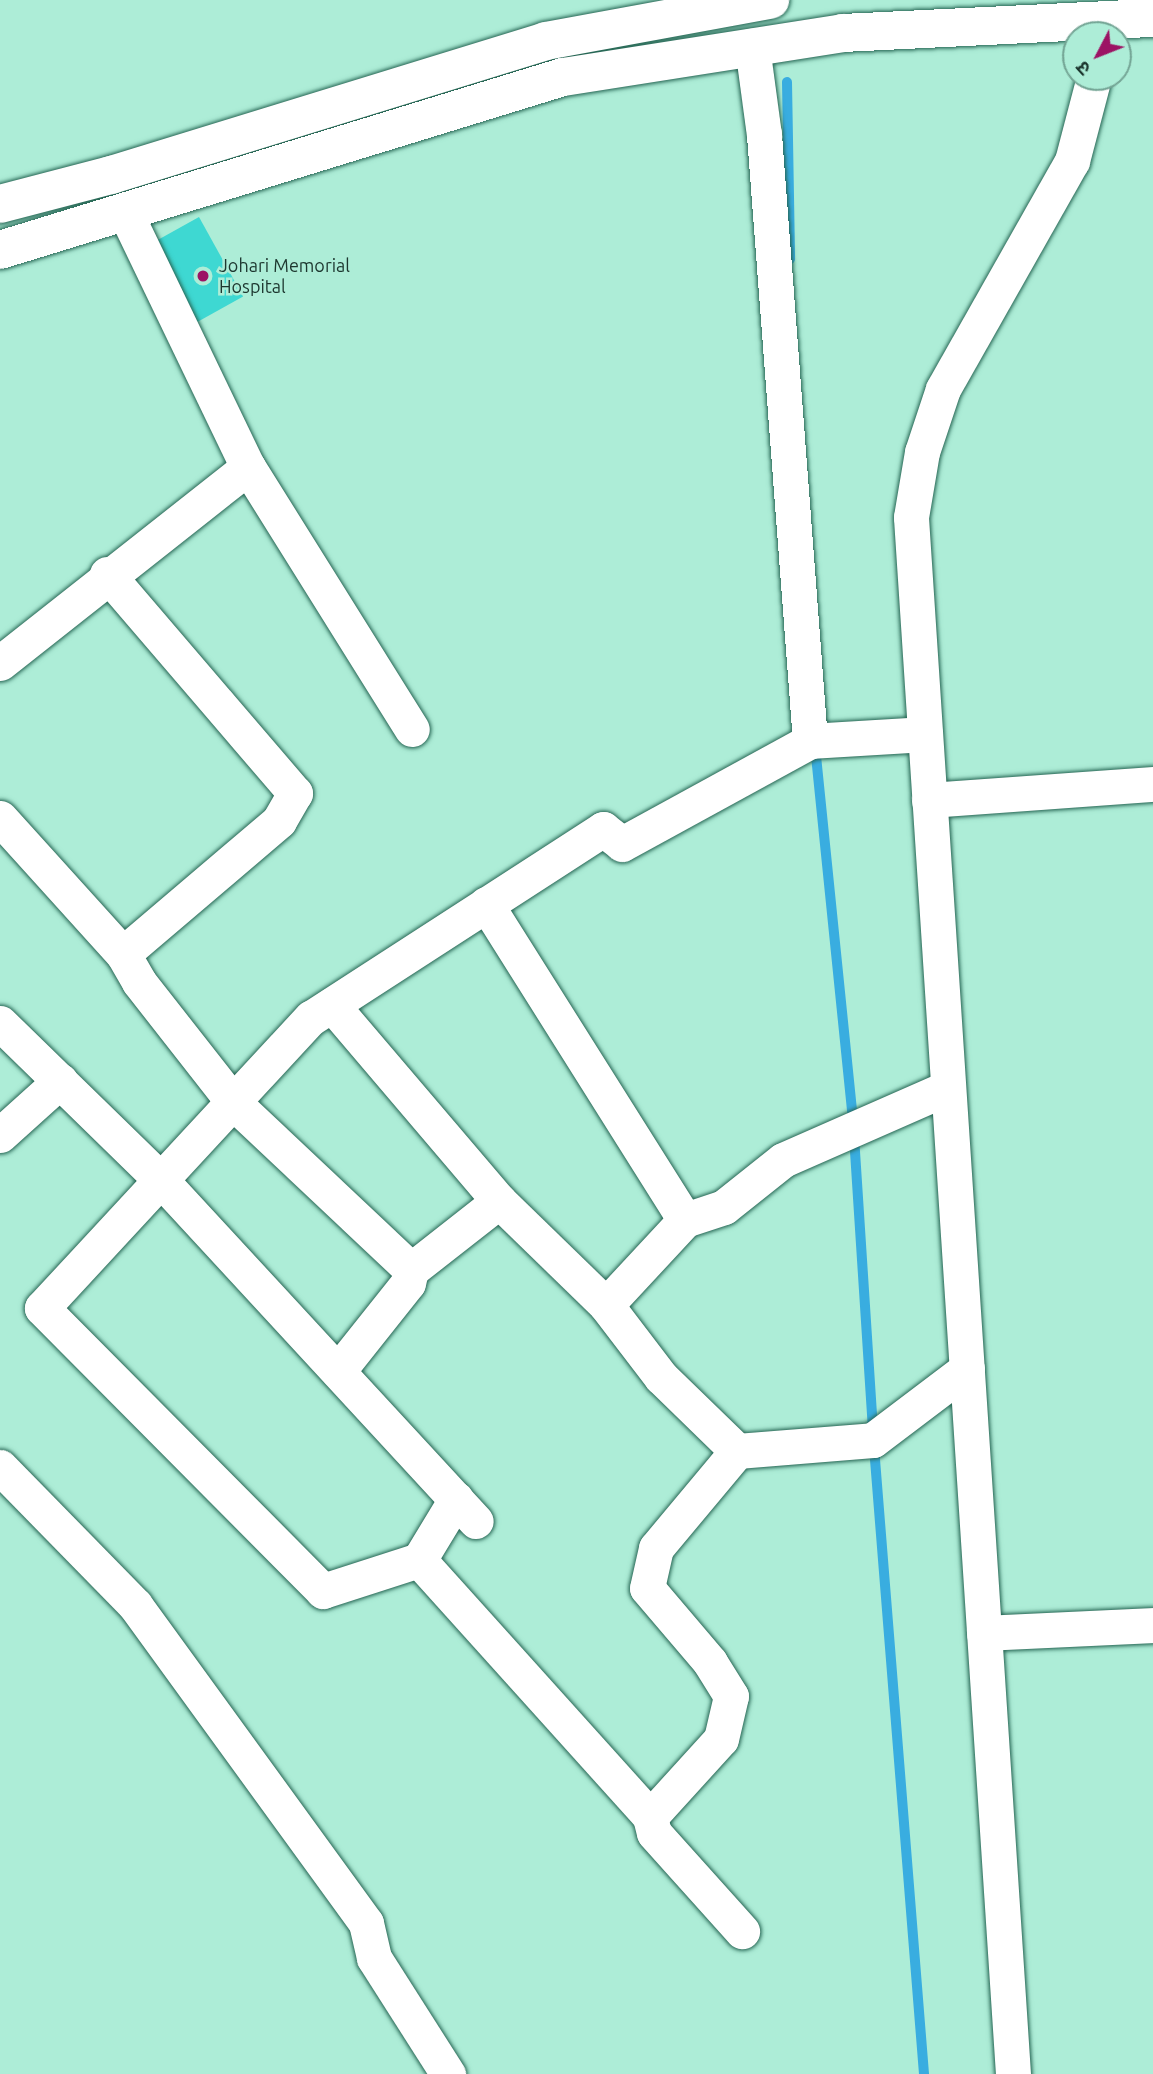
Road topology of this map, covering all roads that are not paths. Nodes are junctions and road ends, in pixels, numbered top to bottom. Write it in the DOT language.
graph roads {
  1 [pos="770,0"];
  2 [pos="1153,18"];
  3 [pos="1100,19"];
  4 [pos="752,46"];
  5 [pos="1090,91"];
  6 [pos="0,204"];
  7 [pos="126,214"];
  8 [pos="0,250"];
  9 [pos="248,467"];
  10 [pos="107,574"];
  11 [pos="0,663"];
  12 [pos="412,729"];
  13 [pos="925,734"];
  14 [pos="810,741"];
  15 [pos="1153,784"];
  16 [pos="929,800"];
  17 [pos="0,818"];
  18 [pos="486,904"];
  19 [pos="123,954"];
  20 [pos="332,1005"];
  21 [pos="0,1023"];
  22 [pos="60,1081"];
  23 [pos="947,1088"];
  24 [pos="233,1102"];
  25 [pos="0,1135"];
  26 [pos="161,1180"];
  27 [pos="499,1201"];
  28 [pos="685,1220"];
  29 [pos="411,1270"];
  30 [pos="606,1305"];
  31 [pos="967,1369"];
  32 [pos="338,1371"];
  33 [pos="737,1451"];
  34 [pos="0,1467"];
  35 [pos="419,1560"];
  36 [pos="1153,1625"];
  37 [pos="984,1633"];
  38 [pos="650,1816"];
  39 [pos="742,1931"];
  40 [pos="449,2074"];
  41 [pos="1013,2074"];
  1 -- 6 [label="main road"];
  2 -- 3 [label="main road"];
  3 -- 4 [label="main road"];
  4 -- 7 [label="main road"];
  4 -- 14 [label="street"];
  5 -- 13 [label="street"];
  7 -- 8 [label="main road"];
  7 -- 9 [label="street"];
  9 -- 10 [label="street"];
  9 -- 12 [label="street"];
  10 -- 11 [label="street"];
  10 -- 19 [label="street"];
  13 -- 14 [label="street"];
  13 -- 16 [label="street"];
  14 -- 18 [label="street"];
  15 -- 16 [label="street"];
  16 -- 23 [label="street"];
  17 -- 19 [label="street"];
  18 -- 20 [label="street"];
  18 -- 28 [label="street"];
  19 -- 24 [label="street"];
  20 -- 24 [label="street"];
  20 -- 27 [label="street"];
  21 -- 22 [label="street"];
  22 -- 25 [label="street"];
  22 -- 26 [label="street"];
  23 -- 28 [label="street"];
  23 -- 31 [label="street"];
  24 -- 26 [label="street"];
  24 -- 29 [label="street"];
  26 -- 32 [label="street"];
  26 -- 35 [label="street"];
  27 -- 29 [label="street"];
  27 -- 30 [label="street"];
  28 -- 30 [label="street"];
  29 -- 32 [label="street"];
  30 -- 33 [label="street"];
  31 -- 33 [label="street"];
  31 -- 37 [label="street"];
  32 -- 35 [label="street"];
  33 -- 38 [label="street"];
  34 -- 40 [label="street"];
  35 -- 38 [label="street"];
  36 -- 37 [label="street"];
  37 -- 41 [label="street"];
  38 -- 39 [label="street"];
}
